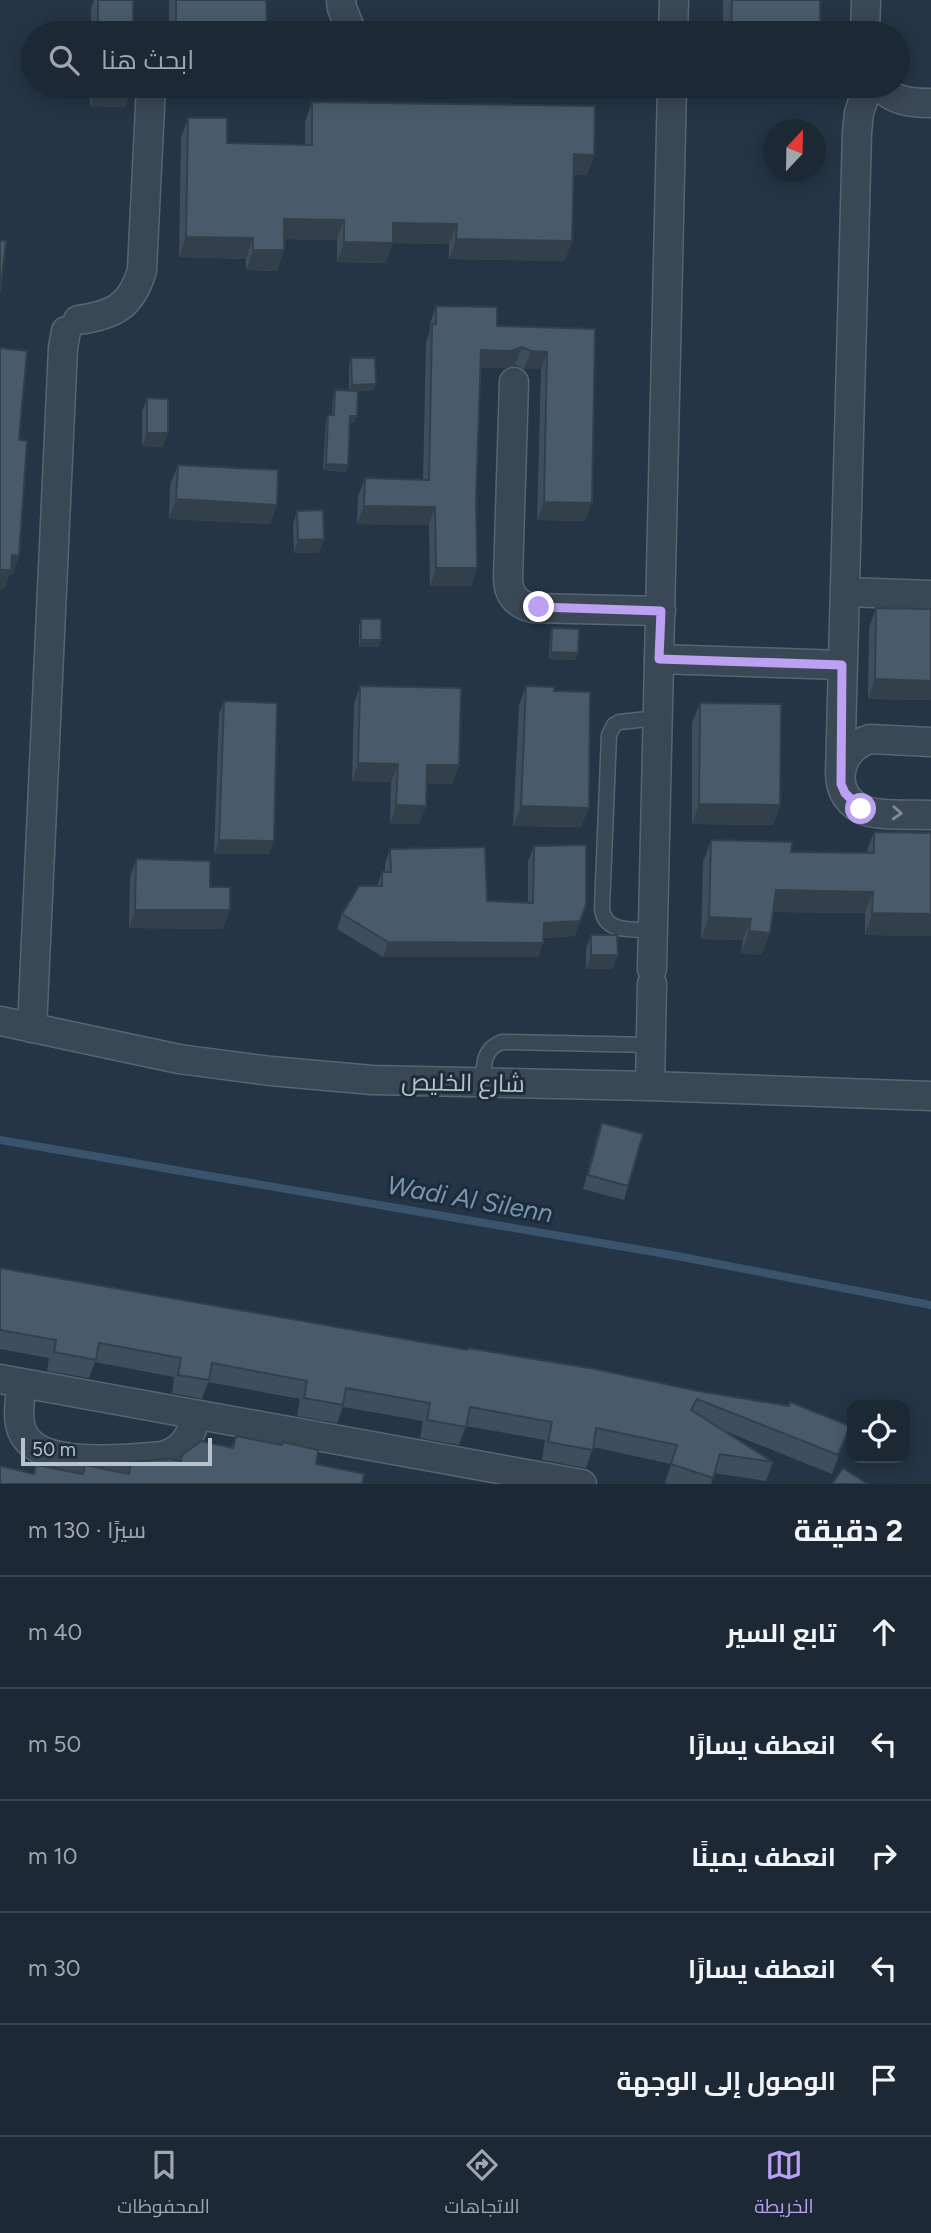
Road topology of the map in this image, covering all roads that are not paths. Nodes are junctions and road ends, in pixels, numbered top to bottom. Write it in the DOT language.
graph roads {
  1 [pos="341,0"];
  2 [pos="674,0"];
  3 [pos="866,0"];
  4 [pos="347,21"];
  5 [pos="673,21"];
  6 [pos="865,21"];
  7 [pos="150,98"];
  8 [pos="672,98"];
  9 [pos="864,98"];
  10 [pos="895,98"];
  11 [pos="931,103"];
  12 [pos="514,382"];
  13 [pos="846,593"];
  14 [pos="931,595"];
  15 [pos="661,611"];
  16 [pos="659,659"];
  17 [pos="842,665"];
  18 [pos="658,718"];
  19 [pos="931,742"];
  20 [pos="840,775"];
  21 [pos="931,815"];
  22 [pos="653,930"];
  23 [pos="0,1021"];
  24 [pos="32,1028"];
  25 [pos="651,1045"];
  26 [pos="483,1084"];
  27 [pos="650,1086"];
  28 [pos="931,1096"];
  29 [pos="11,1381"];
  30 [pos="197,1415"];
  31 [pos="582,1484"];
  1 -- 4 [label="street"];
  2 -- 5 [label="street"];
  3 -- 6 [label="street"];
  7 -- 24 [label="street"];
  8 -- 15 [label="street"];
  9 -- 13 [label="street"];
  10 -- 11 [label="street"];
  12 -- 15 [label="street"];
  13 -- 14 [label="street"];
  13 -- 17 [label="street"];
  15 -- 16 [label="street"];
  16 -- 17 [label="street"];
  16 -- 18 [label="street"];
  17 -- 20 [label="street"];
  18 -- 22 [label="street"];
  18 -- 22 [label="lane"];
  19 -- 20 [label="street"];
  20 -- 21 [label="street, one-way"];
  22 -- 25 [label="street"];
  23 -- 24 [label="street, شارع الخليص"];
  24 -- 26 [label="street, شارع الخليص"];
  25 -- 26 [label="lane"];
  25 -- 27 [label="street"];
  26 -- 27 [label="street, شارع الخليص"];
  27 -- 28 [label="street, شارع الخليص"];
  29 -- 30 [label="street"];
  29 -- 30 [label="street"];
  30 -- 31 [label="street"];
}
